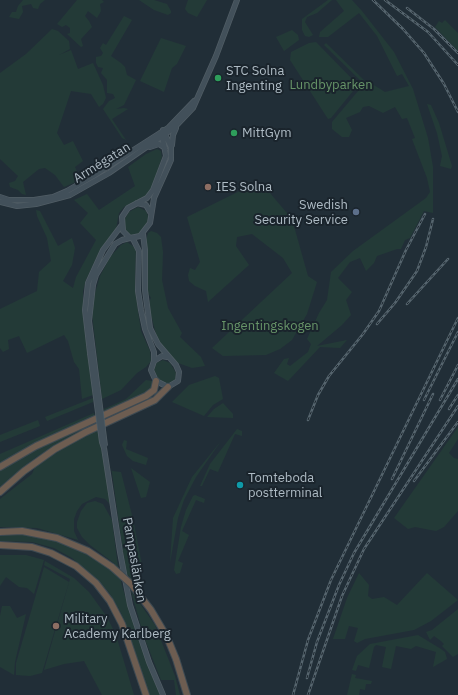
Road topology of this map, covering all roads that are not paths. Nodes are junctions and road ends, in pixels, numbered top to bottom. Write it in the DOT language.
graph roads {
  1 [pos="237,0"];
  2 [pos="196,99"];
  3 [pos="178,125"];
  4 [pos="163,134"];
  5 [pos="171,147"];
  6 [pos="165,148"];
  7 [pos="143,149"];
  8 [pos="69,193"];
  9 [pos="0,197"];
  10 [pos="0,202"];
  11 [pos="35,202"];
  12 [pos="136,204"];
  13 [pos="150,213"];
  14 [pos="122,226"];
  15 [pos="143,234"];
  16 [pos="131,239"];
  17 [pos="91,353"];
  18 [pos="167,357"];
  19 [pos="154,360"];
  20 [pos="156,381"];
  21 [pos="168,387"];
  22 [pos="0,467"];
  23 [pos="0,492"];
  24 [pos="0,532"];
  25 [pos="0,546"];
  26 [pos="146,695"];
  27 [pos="164,695"];
  28 [pos="187,695"];
  1 -- 2 [label="main road, Armégatan"];
  2 -- 3 [label="main road, Armégatan"];
  2 -- 4 [label="main road, Armégatan"];
  3 -- 4 [label="main road, Armégatan"];
  3 -- 5 [label="main road"];
  4 -- 5 [label="main road"];
  4 -- 6 [label="main road"];
  4 -- 7 [label="main road, Armégatan"];
  4 -- 8 [label="main road, Armégatan"];
  5 -- 13 [label="main road"];
  6 -- 7 [label="main road"];
  6 -- 12 [label="main road"];
  7 -- 8 [label="main road, Armégatan"];
  8 -- 11 [label="main road, Armégatan"];
  9 -- 11 [label="main road, Armégatan"];
  10 -- 11 [label="main road, Armégatan"];
  12 -- 13 [label="main road"];
  12 -- 14 [label="main road"];
  13 -- 15 [label="main road"];
  14 -- 16 [label="main road"];
  14 -- 17 [label="main road, Pampaslänken"];
  15 -- 16 [label="main road"];
  15 -- 18 [label="main road"];
  16 -- 17 [label="main road, Pampaslänken"];
  16 -- 19 [label="main road"];
  17 -- 27 [label="main road, Pampaslänken, bridge"];
  18 -- 19 [label="main road"];
  18 -- 21 [label="main road"];
  19 -- 20 [label="main road"];
  20 -- 21 [label="main road"];
  20 -- 22 [label="highway"];
  21 -- 23 [label="highway"];
  24 -- 28 [label="highway, bridge"];
  25 -- 26 [label="highway"];
}
